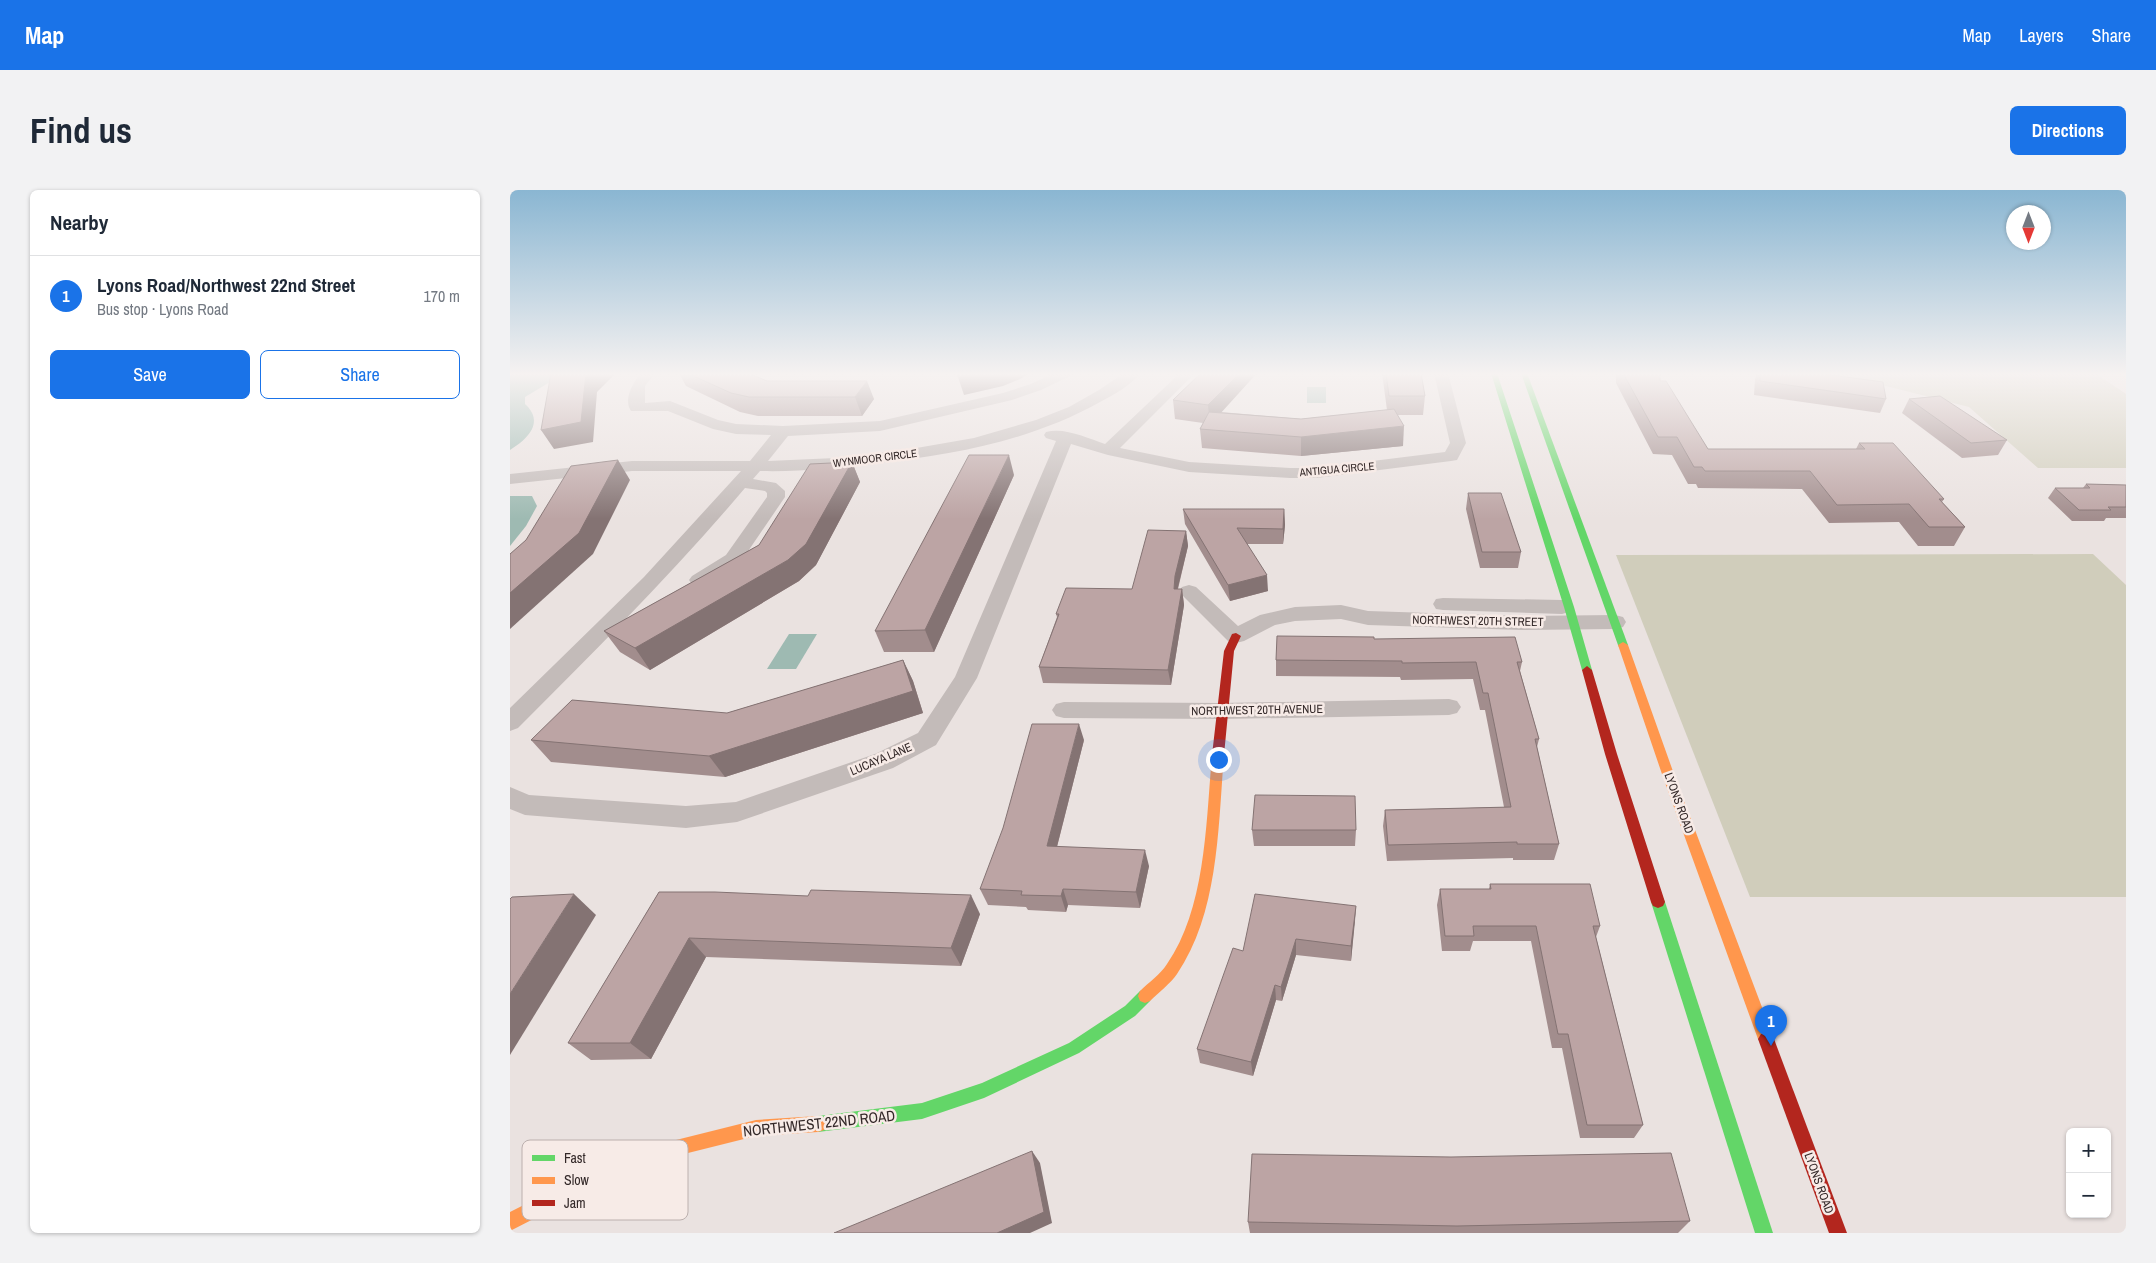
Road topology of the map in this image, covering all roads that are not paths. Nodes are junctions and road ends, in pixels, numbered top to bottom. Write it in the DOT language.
graph roads {
  1 [pos="709,422"];
  2 [pos="899,422"];
  3 [pos="1030,422"];
  4 [pos="1032,422"];
  5 [pos="1137,422"];
  6 [pos="1453,422"];
  7 [pos="1510,422"];
  8 [pos="1542,422"];
  9 [pos="783,431"];
  10 [pos="1066,437"];
  11 [pos="1108,450"];
  12 [pos="760,459"];
  13 [pos="510,469"];
  14 [pos="510,479"];
  15 [pos="741,482"];
  16 [pos="683,588"];
  17 [pos="1189,590"];
  18 [pos="660,600"];
  19 [pos="1571,615"];
  20 [pos="1612,615"];
  21 [pos="610,624"];
  22 [pos="1236,636"];
  23 [pos="1449,707"];
  24 [pos="1064,710"];
  25 [pos="1221,711"];
  26 [pos="510,722"];
  27 [pos="510,798"];
  28 [pos="688,1145"];
  29 [pos="522,1216"];
  30 [pos="510,1222"];
  31 [pos="1764,1233"];
  32 [pos="1838,1233"];
  1 -- 9 [label="street"];
  2 -- 9 [label="street"];
  3 -- 12 [label="street, WYNMOOR CIRCLE"];
  4 -- 10 [label="street, ANTIGUA CIRCLE"];
  5 -- 11 [label="street"];
  6 -- 11 [label="street, ANTIGUA CIRCLE"];
  7 -- 19 [label="main road"];
  8 -- 20 [label="main road, LYONS ROAD"];
  9 -- 12 [label="street"];
  10 -- 11 [label="street, ANTIGUA CIRCLE"];
  10 -- 27 [label="street, LUCAYA LANE"];
  12 -- 13 [label="street, WYNMOOR CIRCLE"];
  12 -- 14 [label="street, WYNMOOR CIRCLE"];
  12 -- 15 [label="street"];
  15 -- 16 [label="street"];
  15 -- 21 [label="street"];
  17 -- 22 [label="street"];
  18 -- 21 [label="street"];
  19 -- 20 [label="street, NORTHWEST 20TH STREET"];
  19 -- 22 [label="street, NORTHWEST 20TH STREET"];
  19 -- 31 [label="main road"];
  20 -- 32 [label="main road, LYONS ROAD"];
  21 -- 26 [label="street"];
  22 -- 25 [label="main road, NORTHWEST 22ND ROAD"];
  23 -- 25 [label="street, NORTHWEST 20TH AVENUE"];
  24 -- 25 [label="street, NORTHWEST 20TH AVENUE"];
  25 -- 28 [label="main road, NORTHWEST 22ND ROAD"];
  29 -- 30 [label="main road, NORTHWEST 22ND ROAD"];
}
